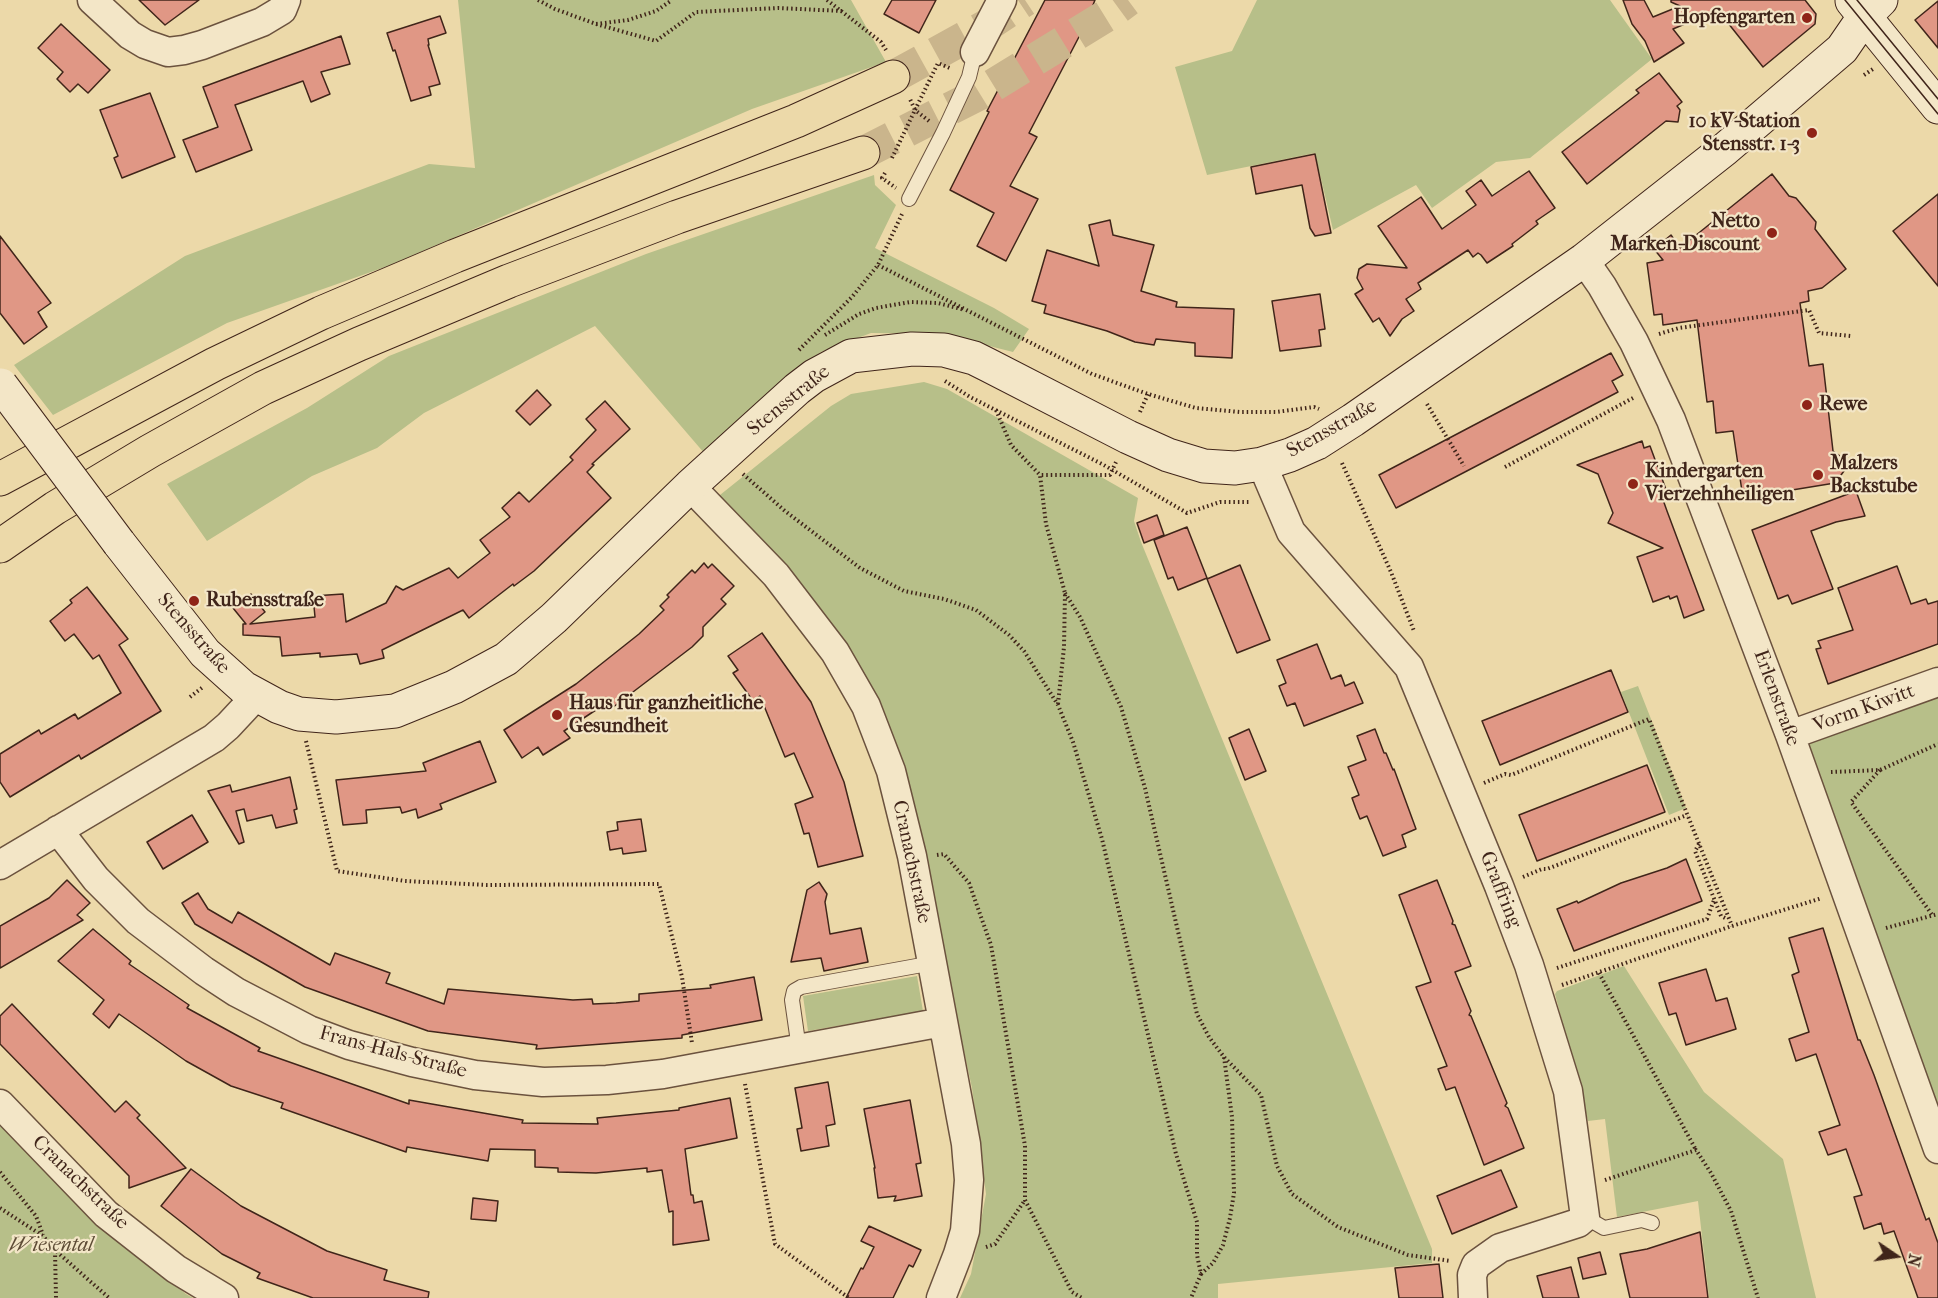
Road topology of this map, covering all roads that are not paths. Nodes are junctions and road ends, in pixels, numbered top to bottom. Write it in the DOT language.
graph roads {
  1 [pos="92,0"];
  2 [pos="286,0"];
  3 [pos="1002,0"];
  4 [pos="1865,6"];
  5 [pos="972,64"];
  6 [pos="897,75"];
  7 [pos="1938,107"];
  8 [pos="880,160"];
  9 [pos="909,199"];
  10 [pos="1584,260"];
  11 [pos="1,385"];
  12 [pos="54,451"];
  13 [pos="1262,464"];
  14 [pos="0,479"];
  15 [pos="690,486"];
  16 [pos="0,487"];
  17 [pos="0,546"];
  18 [pos="1938,682"];
  19 [pos="255,696"];
  20 [pos="1790,735"];
  21 [pos="58,830"];
  22 [pos="0,865"];
  23 [pos="933,963"];
  24 [pos="943,1022"];
  25 [pos="799,1049"];
  26 [pos="0,1104"];
  27 [pos="1938,1149"];
  28 [pos="1585,1217"];
  29 [pos="1652,1223"];
  30 [pos="224,1298"];
  31 [pos="941,1298"];
  32 [pos="1473,1298"];
  1 -- 2 [label="street"];
  3 -- 5 [label="street"];
  4 -- 7 [label="street"];
  4 -- 10 [label="street, Stensstraße"];
  5 -- 9 [label="lane"];
  6 -- 12 [label="highway"];
  8 -- 17 [label="highway"];
  10 -- 13 [label="street, Stensstraße"];
  10 -- 20 [label="street, Erlenstraße"];
  11 -- 19 [label="street, Stensstraße, bridge"];
  12 -- 14 [label="highway"];
  12 -- 16 [label="highway"];
  13 -- 15 [label="street, Stensstraße"];
  13 -- 28 [label="street, Graffring"];
  15 -- 19 [label="street, Stensstraße"];
  15 -- 23 [label="street, Cranachstraße"];
  18 -- 20 [label="street, Vorm Kiwitt"];
  19 -- 21 [label="street"];
  20 -- 27 [label="street, Erlenstraße"];
  21 -- 22 [label="street"];
  21 -- 25 [label="street, Frans-Hals-Straße"];
  23 -- 24 [label="street, Cranachstraße"];
  23 -- 25 [label="lane"];
  24 -- 25 [label="street, Frans-Hals-Straße"];
  24 -- 31 [label="street, Cranachstraße"];
  26 -- 30 [label="street, Cranachstraße"];
  28 -- 29 [label="lane"];
  28 -- 32 [label="street"];
}
